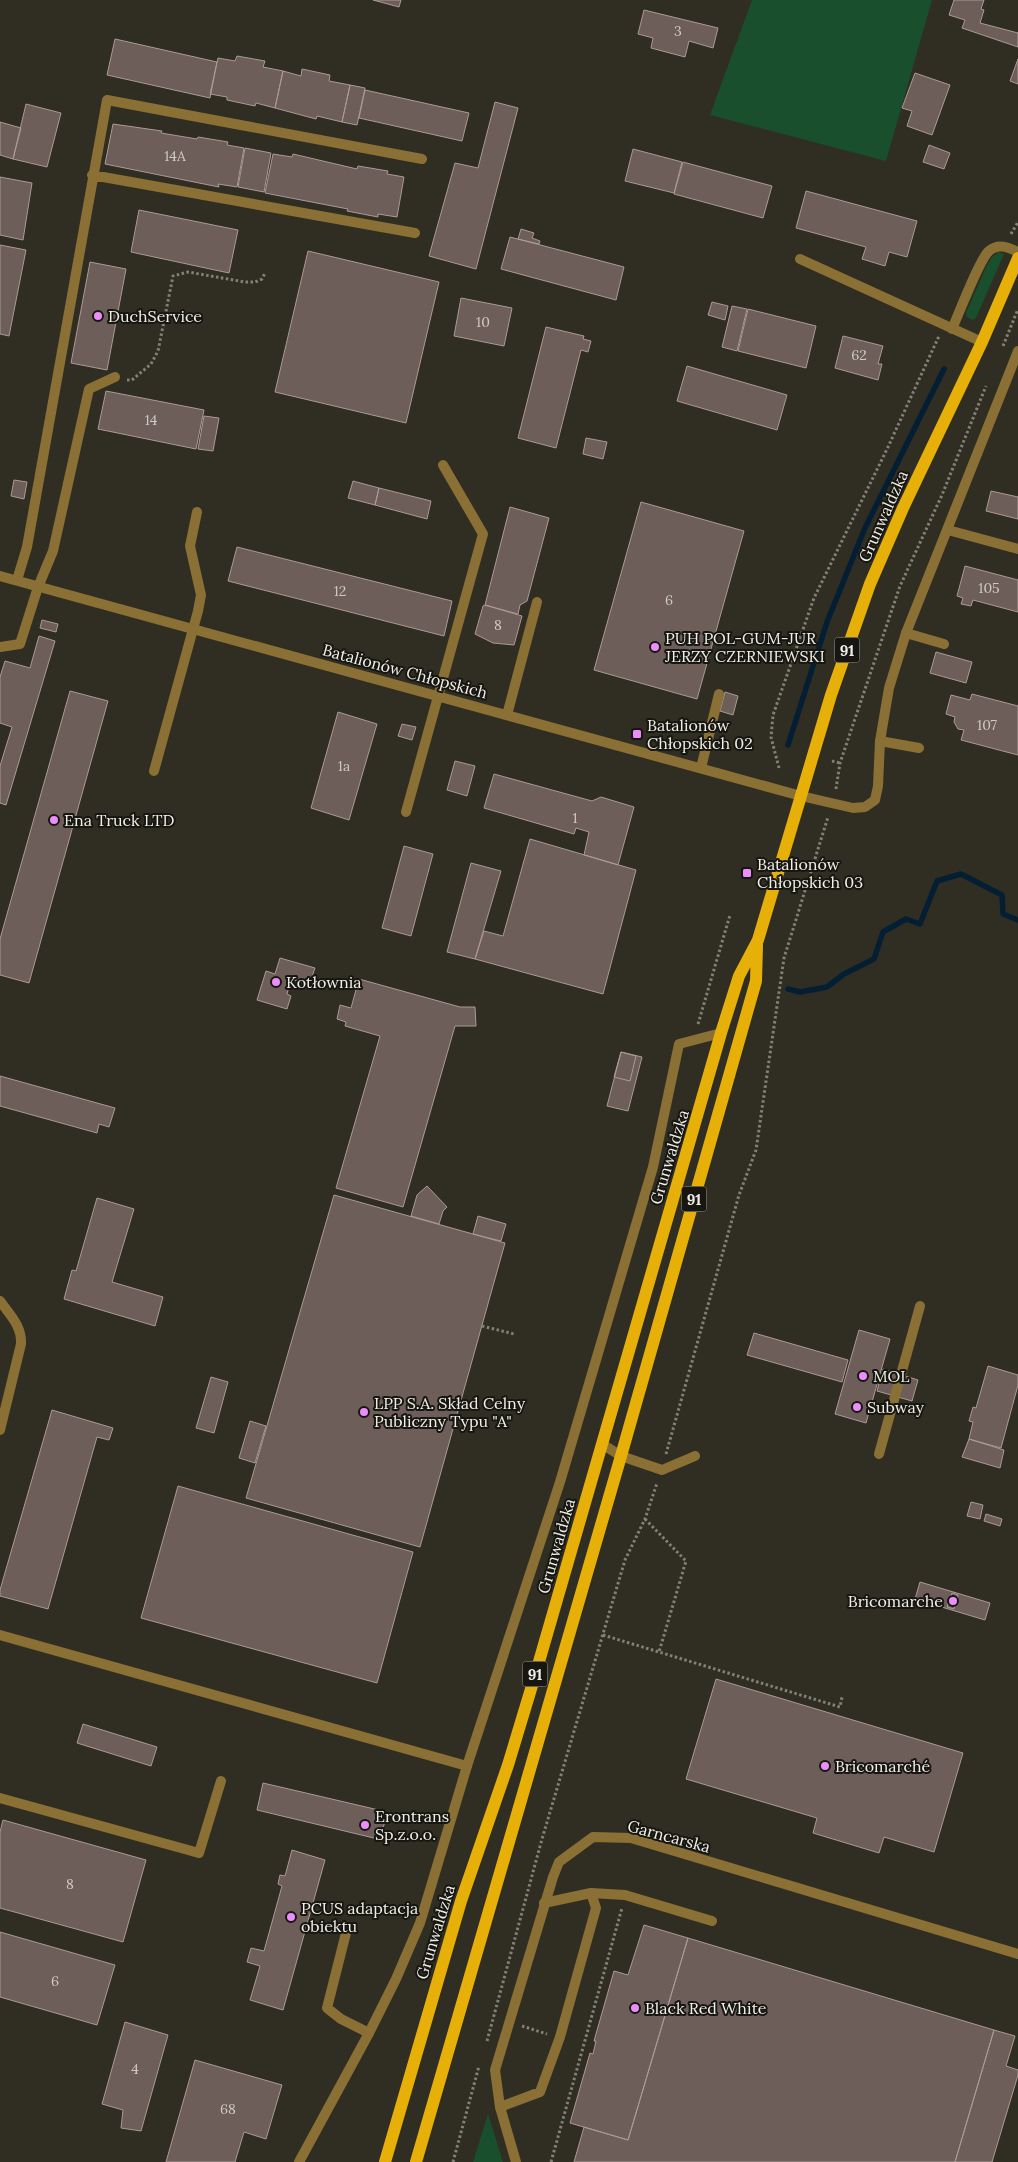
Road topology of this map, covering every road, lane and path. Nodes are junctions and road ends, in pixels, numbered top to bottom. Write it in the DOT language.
graph roads {
  1 [pos="422,159"];
  2 [pos="92,176"];
  3 [pos="1018,222"];
  4 [pos="415,233"];
  5 [pos="1005,237"];
  6 [pos="1018,252"];
  7 [pos="1018,258"];
  8 [pos="800,259"];
  9 [pos="265,273"];
  10 [pos="1018,309"];
  11 [pos="948,328"];
  12 [pos="982,342"];
  13 [pos="1018,351"];
  14 [pos="1000,353"];
  15 [pos="115,377"];
  16 [pos="989,380"];
  17 [pos="442,465"];
  18 [pos="197,512"];
  19 [pos="948,530"];
  20 [pos="1018,549"];
  21 [pos="0,576"];
  22 [pos="17,580"];
  23 [pos="38,586"];
  24 [pos="537,602"];
  25 [pos="192,629"];
  26 [pos="906,633"];
  27 [pos="944,644"];
  28 [pos="0,647"];
  29 [pos="718,694"];
  30 [pos="440,696"];
  31 [pos="507,715"];
  32 [pos="880,741"];
  33 [pos="919,748"];
  34 [pos="832,761"];
  35 [pos="840,763"];
  36 [pos="701,768"];
  37 [pos="779,768"];
  38 [pos="154,771"];
  39 [pos="835,794"];
  40 [pos="801,796"];
  41 [pos="406,812"];
  42 [pos="828,817"];
  43 [pos="730,914"];
  44 [pos="758,940"];
  45 [pos="721,1032"];
  46 [pos="693,1040"];
  47 [pos="0,1301"];
  48 [pos="920,1306"];
  49 [pos="482,1326"];
  50 [pos="514,1334"];
  51 [pos="0,1430"];
  52 [pos="602,1444"];
  53 [pos="879,1454"];
  54 [pos="621,1456"];
  55 [pos="694,1456"];
  56 [pos="662,1470"];
  57 [pos="645,1519"];
  58 [pos="0,1635"];
  59 [pos="604,1635"];
  60 [pos="658,1652"];
  61 [pos="842,1697"];
  62 [pos="467,1766"];
  63 [pos="221,1781"];
  64 [pos="0,1798"];
  65 [pos="591,1893"];
  66 [pos="625,1896"];
  67 [pos="544,1903"];
  68 [pos="712,1921"];
  69 [pos="346,1933"];
  70 [pos="1018,1954"];
  71 [pos="369,2033"];
  72 [pos="484,2049"];
  73 [pos="482,2058"];
  74 [pos="500,2107"];
  75 [pos="299,2162"];
  76 [pos="385,2162"];
  77 [pos="416,2162"];
  78 [pos="452,2162"];
  79 [pos="516,2162"];
  80 [pos="551,2162"];
  1 -- 2 [label="street"];
  2 -- 4 [label="street"];
  2 -- 22 [label="street"];
  3 -- 5 [label="path"];
  6 -- 11 [label="street"];
  7 -- 12 [label="main road, Grunwaldzka / 91"];
  8 -- 11 [label="street"];
  9 -- 15 [label="path"];
  10 -- 14 [label="path"];
  11 -- 12 [label="street"];
  11 -- 37 [label="path"];
  12 -- 40 [label="main road, Grunwaldzka / 91"];
  13 -- 19 [label="street"];
  15 -- 23 [label="street"];
  16 -- 35 [label="path"];
  17 -- 30 [label="street"];
  18 -- 25 [label="street"];
  19 -- 20 [label="street"];
  19 -- 26 [label="street"];
  21 -- 22 [label="street, Batalionów Chłopskich"];
  22 -- 23 [label="street, Batalionów Chłopskich"];
  23 -- 25 [label="street, Batalionów Chłopskich"];
  23 -- 28 [label="street"];
  24 -- 31 [label="street"];
  25 -- 30 [label="street, Batalionów Chłopskich"];
  25 -- 38 [label="street"];
  26 -- 27 [label="street"];
  26 -- 32 [label="street"];
  29 -- 36 [label="street"];
  30 -- 31 [label="street, Batalionów Chłopskich"];
  30 -- 41 [label="street"];
  31 -- 36 [label="street, Batalionów Chłopskich"];
  32 -- 33 [label="street"];
  32 -- 40 [label="street"];
  34 -- 35 [label="path"];
  35 -- 39 [label="path"];
  36 -- 40 [label="street, Batalionów Chłopskich"];
  40 -- 44 [label="main road, Grunwaldzka / 91"];
  42 -- 56 [label="path"];
  43 -- 46 [label="path"];
  44 -- 45 [label="main road, Grunwaldzka / 91"];
  44 -- 54 [label="main road, Grunwaldzka / 91"];
  45 -- 46 [label="street"];
  45 -- 52 [label="main road, Grunwaldzka / 91"];
  46 -- 62 [label="street"];
  47 -- 51 [label="street"];
  48 -- 53 [label="street"];
  49 -- 50 [label="path"];
  52 -- 54 [label="street"];
  52 -- 76 [label="main road, Grunwaldzka / 91"];
  54 -- 56 [label="street"];
  54 -- 77 [label="main road, Grunwaldzka / 91"];
  55 -- 56 [label="street"];
  56 -- 57 [label="path"];
  57 -- 59 [label="path"];
  57 -- 60 [label="path"];
  58 -- 62 [label="street"];
  59 -- 60 [label="path"];
  59 -- 72 [label="path"];
  60 -- 61 [label="path"];
  62 -- 71 [label="street"];
  63 -- 64 [label="street"];
  65 -- 66 [label="street"];
  65 -- 67 [label="street"];
  65 -- 74 [label="street"];
  66 -- 68 [label="street"];
  66 -- 80 [label="path"];
  67 -- 70 [label="street, Garncarska"];
  67 -- 74 [label="street, Garncarska"];
  69 -- 71 [label="street"];
  71 -- 75 [label="street"];
  73 -- 78 [label="path"];
  74 -- 79 [label="street, Garncarska"];
}
